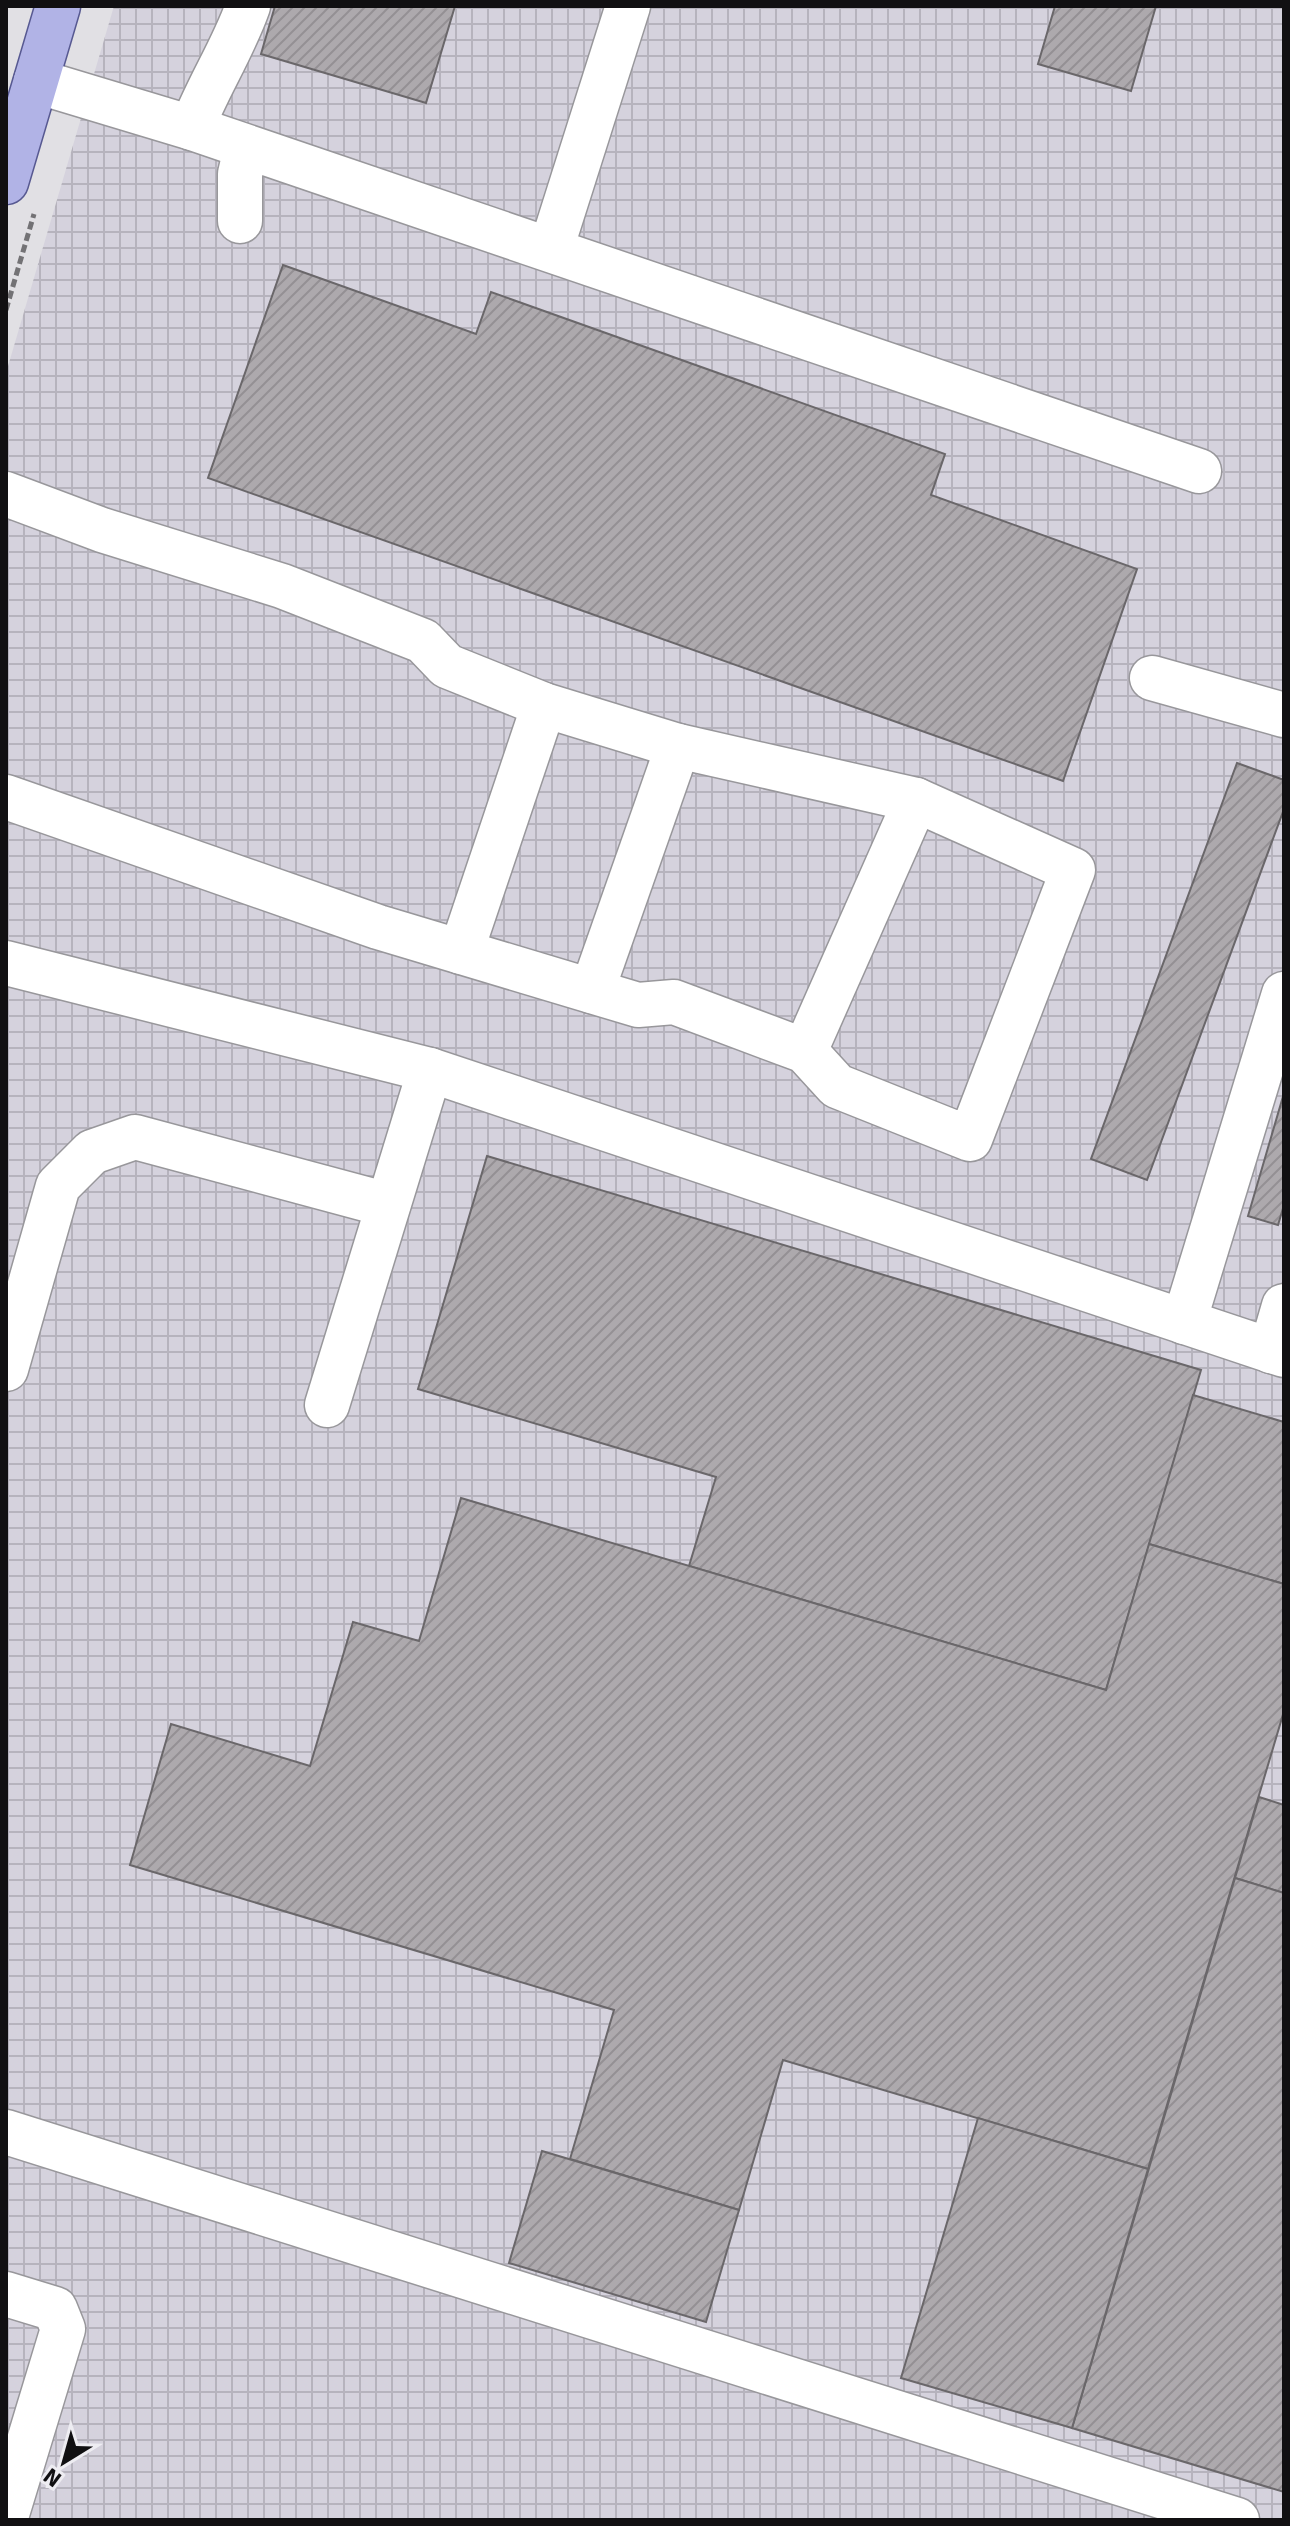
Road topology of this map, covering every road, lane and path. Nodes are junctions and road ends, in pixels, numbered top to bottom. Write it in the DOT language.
graph roads {
  1 [pos="58,6"];
  2 [pos="248,6"];
  3 [pos="628,6"];
  4 [pos="36,81"];
  5 [pos="192,128"];
  6 [pos="246,148"];
  7 [pos="6,182"];
  8 [pos="240,221"];
  9 [pos="551,249"];
  10 [pos="1199,471"];
  11 [pos="6,494"];
  12 [pos="1152,678"];
  13 [pos="544,705"];
  14 [pos="1284,715"];
  15 [pos="678,746"];
  16 [pos="6,797"];
  17 [pos="916,800"];
  18 [pos="461,952"];
  19 [pos="6,963"];
  20 [pos="592,991"];
  21 [pos="1284,994"];
  22 [pos="805,1051"];
  23 [pos="430,1070"];
  24 [pos="388,1205"];
  25 [pos="1284,1306"];
  26 [pos="1184,1322"];
  27 [pos="1278,1353"];
  28 [pos="6,1369"];
  29 [pos="327,1405"];
  30 [pos="6,2132"];
  31 [pos="6,2294"];
  32 [pos="6,2517"];
  33 [pos="1237,2520"];
  1 -- 4 [label="main road"];
  2 -- 5 [label="lane"];
  3 -- 9 [label="lane"];
  4 -- 5 [label="lane"];
  4 -- 7 [label="main road"];
  5 -- 6 [label="lane"];
  6 -- 8 [label="lane"];
  6 -- 9 [label="lane"];
  9 -- 10 [label="lane"];
  11 -- 13 [label="lane"];
  12 -- 14 [label="lane"];
  13 -- 15 [label="lane"];
  13 -- 18 [label="lane"];
  15 -- 17 [label="lane"];
  15 -- 20 [label="lane"];
  16 -- 18 [label="lane"];
  17 -- 22 [label="lane"];
  17 -- 22 [label="lane"];
  18 -- 20 [label="lane"];
  19 -- 23 [label="lane"];
  20 -- 22 [label="lane"];
  21 -- 26 [label="lane"];
  23 -- 24 [label="lane"];
  23 -- 26 [label="lane"];
  24 -- 28 [label="lane"];
  24 -- 29 [label="lane"];
  25 -- 27 [label="lane"];
  26 -- 27 [label="lane"];
  30 -- 33 [label="lane"];
  31 -- 32 [label="lane"];
}
